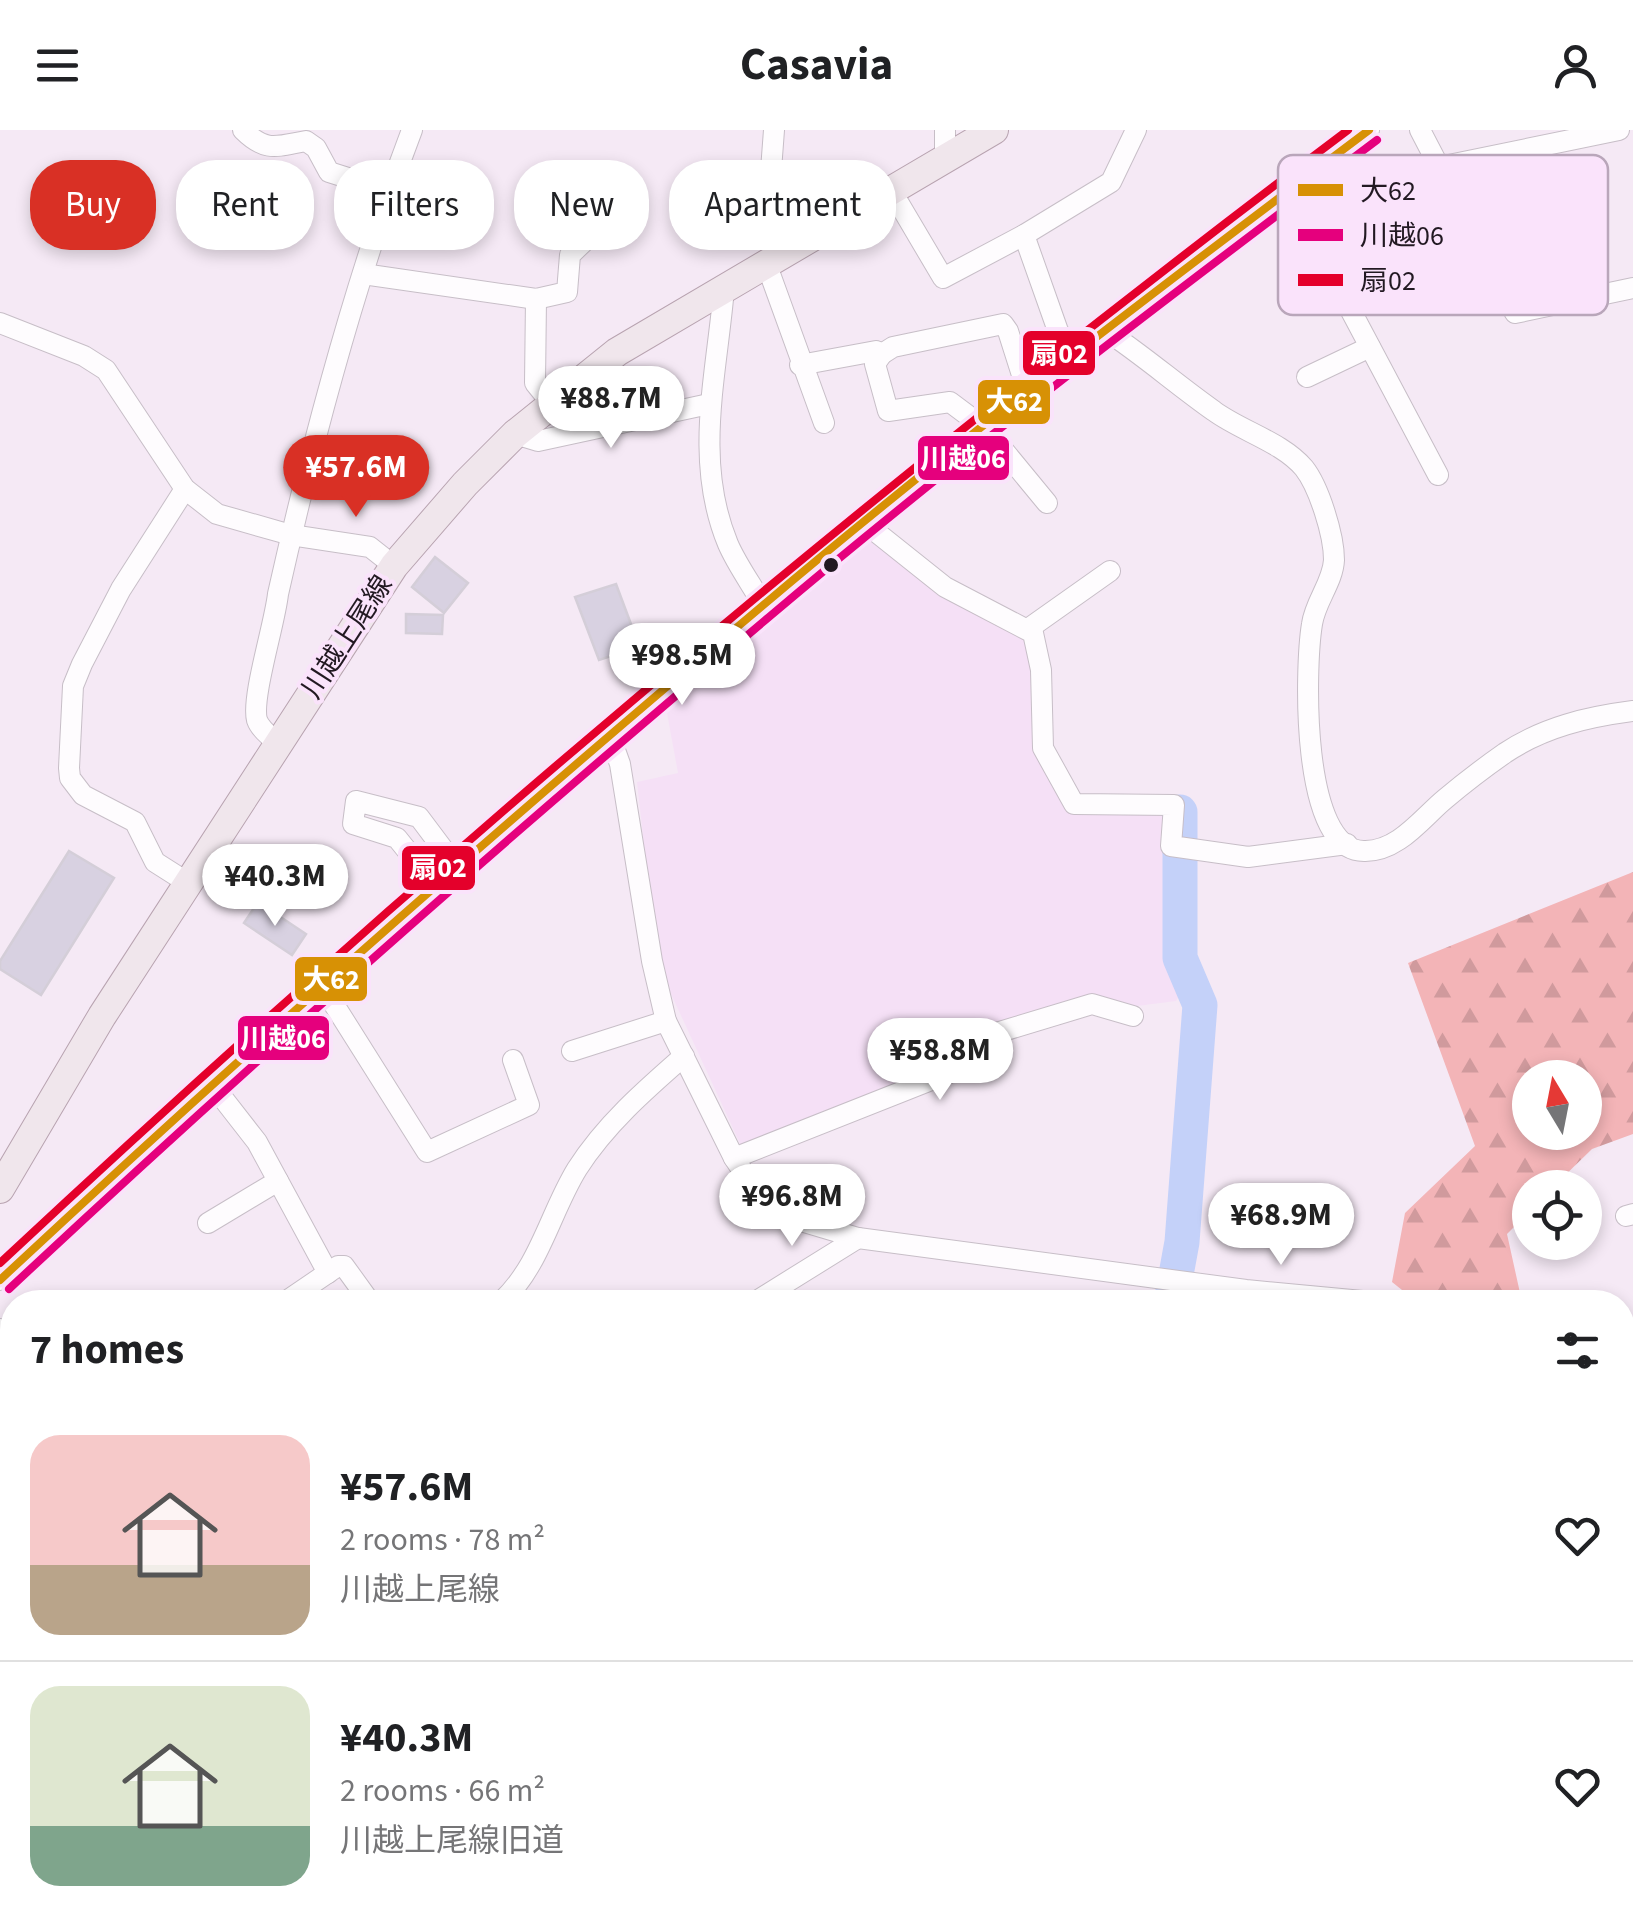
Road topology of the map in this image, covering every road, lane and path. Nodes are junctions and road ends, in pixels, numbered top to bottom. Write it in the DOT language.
graph roads {
  1 [pos="243,130"];
  2 [pos="412,130"];
  3 [pos="774,130"];
  4 [pos="945,130"];
  5 [pos="994,130"];
  6 [pos="1136,130"];
  7 [pos="1370,130"];
  8 [pos="1420,130"];
  9 [pos="1619,130"];
  10 [pos="1337,155"];
  11 [pos="1433,155"];
  12 [pos="1497,155"];
  13 [pos="400,160"];
  14 [pos="772,160"];
  15 [pos="946,160"];
  16 [pos="334,174"];
  17 [pos="896,187"];
  18 [pos="896,198"];
  19 [pos="1278,199"];
  20 [pos="1024,235"];
  21 [pos="370,250"];
  22 [pos="575,250"];
  23 [pos="789,250"];
  24 [pos="766,263"];
  25 [pos="363,274"];
  26 [pos="724,288"];
  27 [pos="1633,288"];
  28 [pos="1608,293"];
  29 [pos="536,298"];
  30 [pos="1353,315"];
  31 [pos="0,323"];
  32 [pos="1105,330"];
  33 [pos="1370,347"];
  34 [pos="882,354"];
  35 [pos="1073,356"];
  36 [pos="800,365"];
  37 [pos="1308,377"];
  38 [pos="1028,394"];
  39 [pos="552,404"];
  40 [pos="709,404"];
  41 [pos="824,422"];
  42 [pos="986,428"];
  43 [pos="515,434"];
  44 [pos="1438,475"];
  45 [pos="185,489"];
  46 [pos="1047,503"];
  47 [pos="866,524"];
  48 [pos="291,535"];
  49 [pos="394,566"];
  50 [pos="1110,571"];
  51 [pos="763,605"];
  52 [pos="1028,629"];
  53 [pos="1633,711"];
  54 [pos="610,736"];
  55 [pos="278,744"];
  56 [pos="1347,844"];
  57 [pos="458,869"];
  58 [pos="188,883"];
  59 [pos="437,888"];
  60 [pos="323,987"];
  61 [pos="1134,1016"];
  62 [pos="666,1021"];
  63 [pos="572,1051"];
  64 [pos="684,1056"];
  65 [pos="513,1060"];
  66 [pos="211,1083"];
  67 [pos="734,1158"];
  68 [pos="278,1181"];
  69 [pos="0,1189"];
  70 [pos="208,1223"];
  71 [pos="858,1238"];
  72 [pos="328,1273"];
  73 [pos="0,1280"];
  74 [pos="303,1290"];
  75 [pos="361,1290"];
  76 [pos="512,1290"];
  77 [pos="774,1290"];
  78 [pos="1266,1290"];
  1 -- 16 [label="street"];
  2 -- 13 [label="street"];
  3 -- 14 [label="street"];
  4 -- 15 [label="street"];
  5 -- 15 [label="main road, 川越上尾線"];
  6 -- 20 [label="street"];
  7 -- 10 [label="street"];
  8 -- 11 [label="street"];
  9 -- 12 [label="street"];
  15 -- 17 [label="main road, 川越上尾線"];
  18 -- 20 [label="street"];
  19 -- 32 [label="street"];
  20 -- 35 [label="street"];
  21 -- 25 [label="street"];
  22 -- 29 [label="street"];
  23 -- 24 [label="main road, 川越上尾線"];
  24 -- 26 [label="main road, 川越上尾線"];
  24 -- 36 [label="street"];
  25 -- 29 [label="street"];
  25 -- 48 [label="street"];
  26 -- 39 [label="main road, 川越上尾線"];
  26 -- 40 [label="street"];
  27 -- 28 [label="street"];
  29 -- 39 [label="street"];
  30 -- 33 [label="street"];
  31 -- 45 [label="street"];
  32 -- 35 [label="street"];
  32 -- 56 [label="street"];
  33 -- 37 [label="street"];
  33 -- 44 [label="street"];
  34 -- 36 [label="street"];
  34 -- 38 [label="street"];
  34 -- 42 [label="street"];
  35 -- 38 [label="street"];
  36 -- 41 [label="street"];
  38 -- 42 [label="street"];
  39 -- 43 [label="main road, 川越上尾線"];
  40 -- 43 [label="street"];
  40 -- 51 [label="street"];
  42 -- 46 [label="street"];
  42 -- 47 [label="street"];
  43 -- 49 [label="main road, 川越上尾線"];
  45 -- 48 [label="street"];
  45 -- 58 [label="street"];
  47 -- 51 [label="street"];
  47 -- 52 [label="street"];
  48 -- 49 [label="street"];
  48 -- 55 [label="street"];
  49 -- 55 [label="main road, 川越上尾線"];
  50 -- 52 [label="street"];
  51 -- 54 [label="street"];
  52 -- 56 [label="street"];
  53 -- 56 [label="street"];
  54 -- 57 [label="street"];
  54 -- 62 [label="street"];
  55 -- 58 [label="main road, 川越上尾線"];
  57 -- 59 [label="street"];
  57 -- 59 [label="street"];
  58 -- 69 [label="main road, 川越上尾線"];
  59 -- 60 [label="street"];
  60 -- 65 [label="street"];
  60 -- 66 [label="street"];
  61 -- 67 [label="street"];
  62 -- 63 [label="street"];
  62 -- 64 [label="street"];
  64 -- 67 [label="street"];
  64 -- 76 [label="street"];
  66 -- 68 [label="street"];
  66 -- 73 [label="street"];
  67 -- 71 [label="street"];
  68 -- 70 [label="street"];
  68 -- 72 [label="street"];
  71 -- 77 [label="street"];
  71 -- 78 [label="street"];
  72 -- 74 [label="street"];
  72 -- 75 [label="street"];
}
